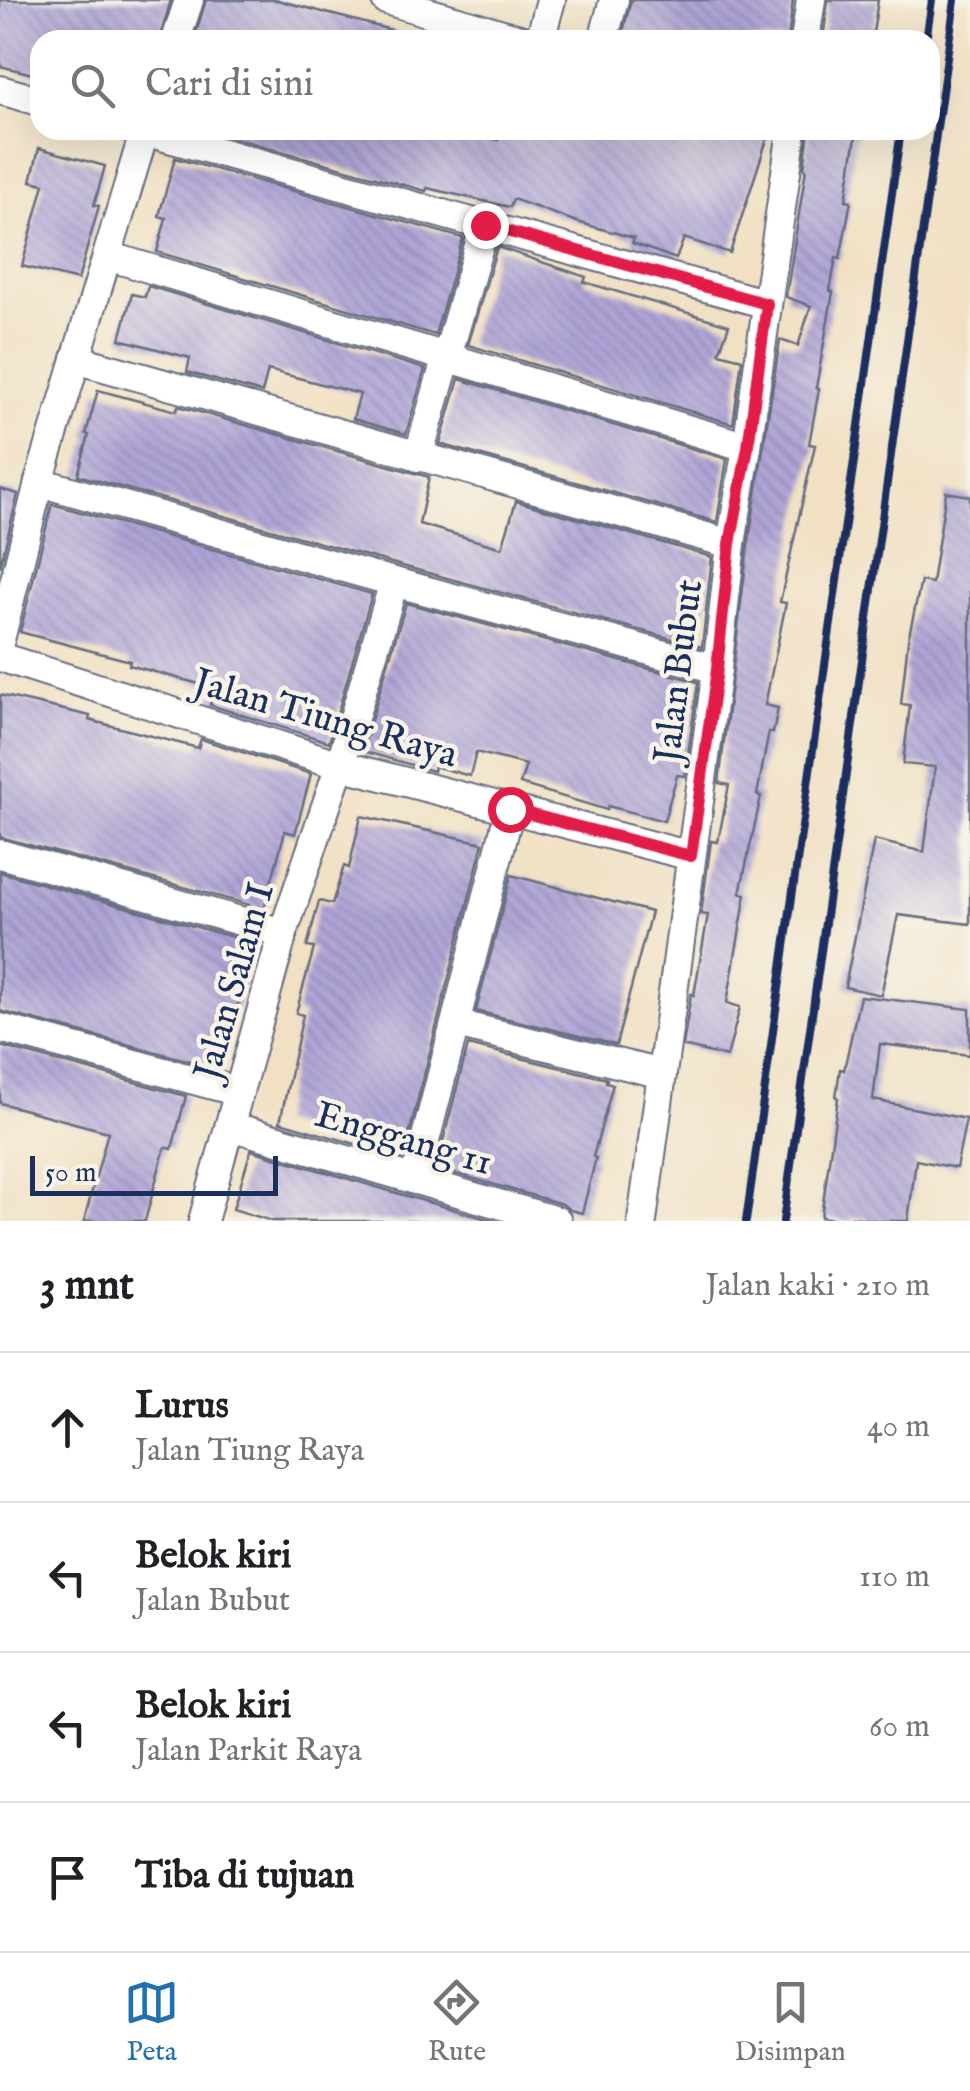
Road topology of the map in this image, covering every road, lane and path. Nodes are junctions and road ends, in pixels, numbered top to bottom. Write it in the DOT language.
graph roads {
  1 [pos="189,0"];
  2 [pos="386,0"];
  3 [pos="551,0"];
  4 [pos="614,0"];
  5 [pos="811,0"];
  6 [pos="179,30"];
  7 [pos="489,30"];
  8 [pos="543,30"];
  9 [pos="606,30"];
  10 [pos="806,30"];
  11 [pos="0,90"];
  12 [pos="30,98"];
  13 [pos="141,140"];
  14 [pos="180,140"];
  15 [pos="791,140"];
  16 [pos="485,225"];
  17 [pos="108,256"];
  18 [pos="767,304"];
  19 [pos="448,357"];
  20 [pos="76,358"];
  21 [pos="748,447"];
  22 [pos="418,457"];
  23 [pos="39,482"];
  24 [pos="730,544"];
  25 [pos="394,582"];
  26 [pos="0,640"];
  27 [pos="0,658"];
  28 [pos="717,669"];
  29 [pos="340,765"];
  30 [pos="510,809"];
  31 [pos="0,854"];
  32 [pos="691,856"];
  33 [pos="283,933"];
  34 [pos="456,1024"];
  35 [pos="0,1028"];
  36 [pos="662,1074"];
  37 [pos="239,1092"];
  38 [pos="230,1126"];
  39 [pos="414,1180"];
  40 [pos="203,1221"];
  41 [pos="558,1221"];
  42 [pos="642,1221"];
  1 -- 6 [label="street"];
  2 -- 7 [label="street"];
  3 -- 8 [label="street"];
  4 -- 9 [label="street"];
  5 -- 10 [label="street"];
  11 -- 12 [label="street"];
  13 -- 17 [label="street"];
  14 -- 16 [label="street"];
  15 -- 18 [label="street, Jalan Bubut"];
  16 -- 18 [label="street"];
  16 -- 19 [label="street"];
  17 -- 19 [label="street"];
  17 -- 20 [label="street"];
  18 -- 21 [label="street, Jalan Bubut"];
  19 -- 21 [label="street"];
  19 -- 22 [label="street"];
  20 -- 22 [label="street"];
  20 -- 23 [label="street"];
  21 -- 24 [label="street, Jalan Bubut"];
  22 -- 24 [label="street"];
  23 -- 25 [label="street"];
  23 -- 26 [label="street"];
  24 -- 28 [label="street, Jalan Bubut"];
  25 -- 28 [label="street"];
  25 -- 29 [label="street, Jalan Salam I"];
  27 -- 29 [label="street, Jalan Tiung Raya"];
  28 -- 32 [label="street, Jalan Bubut"];
  29 -- 30 [label="street, Jalan Tiung Raya"];
  29 -- 33 [label="street, Jalan Salam I"];
  30 -- 32 [label="street, Jalan Tiung Raya"];
  30 -- 34 [label="street"];
  31 -- 33 [label="street"];
  32 -- 36 [label="street, Jalan Bubut"];
  33 -- 37 [label="street, Jalan Salam I"];
  34 -- 36 [label="street"];
  34 -- 39 [label="street"];
  35 -- 37 [label="street"];
  36 -- 42 [label="street, Jalan Bubut"];
  37 -- 38 [label="street, Jalan Salam I"];
  38 -- 39 [label="street, Enggang 11"];
  38 -- 40 [label="street, Jalan Salam I"];
  39 -- 41 [label="street, Enggang 11"];
}
